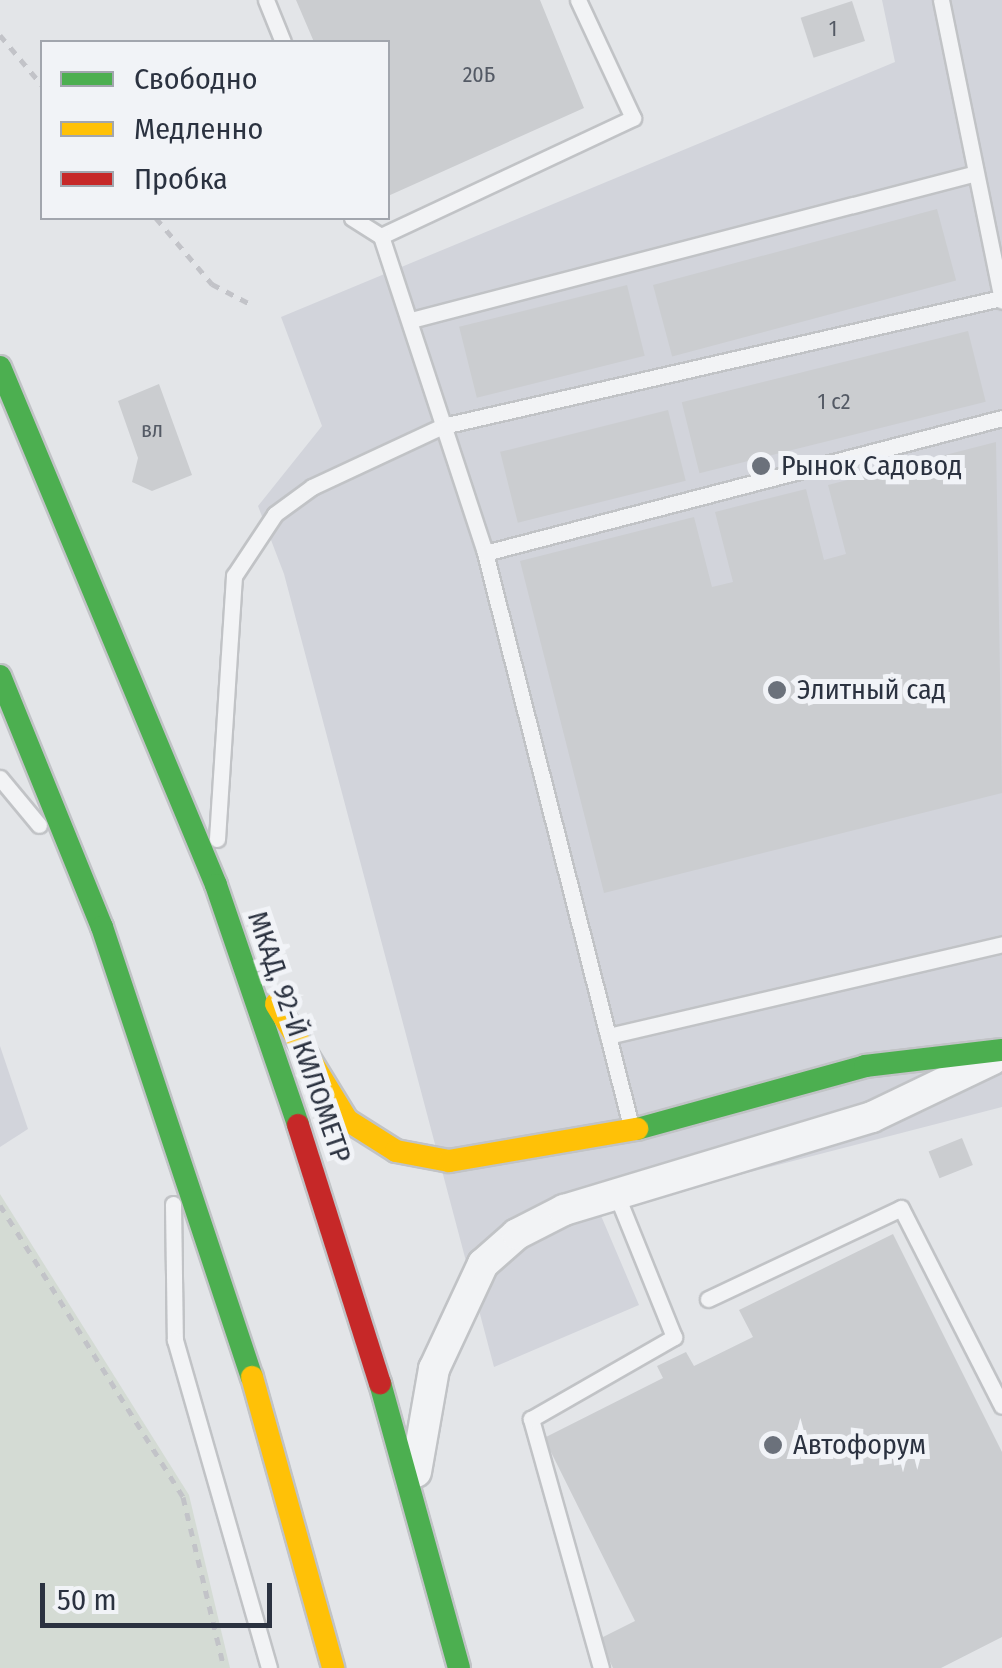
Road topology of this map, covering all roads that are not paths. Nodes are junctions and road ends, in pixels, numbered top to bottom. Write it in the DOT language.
graph roads {
  1 [pos="266,0"];
  2 [pos="578,0"];
  3 [pos="941,0"];
  4 [pos="282,40"];
  5 [pos="972,174"];
  6 [pos="355,220"];
  7 [pos="380,236"];
  8 [pos="1002,300"];
  9 [pos="414,318"];
  10 [pos="0,367"];
  11 [pos="1002,418"];
  12 [pos="443,426"];
  13 [pos="485,552"];
  14 [pos="0,676"];
  15 [pos="0,778"];
  16 [pos="82,878"];
  17 [pos="216,885"];
  18 [pos="1002,944"];
  19 [pos="608,1036"];
  20 [pos="1002,1052"];
  21 [pos="156,1086"];
  22 [pos="632,1130"];
  23 [pos="617,1196"];
  24 [pos="708,1299"];
  25 [pos="1002,1406"];
  26 [pos="412,1505"];
  27 [pos="270,1668"];
  28 [pos="334,1668"];
  29 [pos="459,1668"];
  30 [pos="601,1668"];
  1 -- 4 [label="lane"];
  2 -- 7 [label="lane"];
  3 -- 5 [label="lane"];
  5 -- 8 [label="lane"];
  5 -- 9 [label="lane"];
  6 -- 7 [label="lane"];
  7 -- 9 [label="lane"];
  8 -- 12 [label="lane"];
  9 -- 12 [label="lane"];
  10 -- 17 [label="main road, МКАД, 92-Й КИЛОМЕТР"];
  11 -- 13 [label="lane"];
  12 -- 13 [label="lane"];
  12 -- 17 [label="lane"];
  13 -- 19 [label="lane"];
  14 -- 16 [label="main road"];
  15 -- 16 [label="lane"];
  16 -- 21 [label="main road"];
  17 -- 22 [label="main road"];
  17 -- 26 [label="main road, МКАД, 92-Й КИЛОМЕТР"];
  18 -- 19 [label="lane"];
  19 -- 22 [label="lane"];
  20 -- 22 [label="main road"];
  20 -- 23 [label="street"];
  21 -- 27 [label="lane"];
  21 -- 28 [label="main road"];
  23 -- 26 [label="street"];
  23 -- 30 [label="lane"];
  24 -- 25 [label="lane"];
  26 -- 29 [label="main road, МКАД, 92-Й КИЛОМЕТР"];
}
